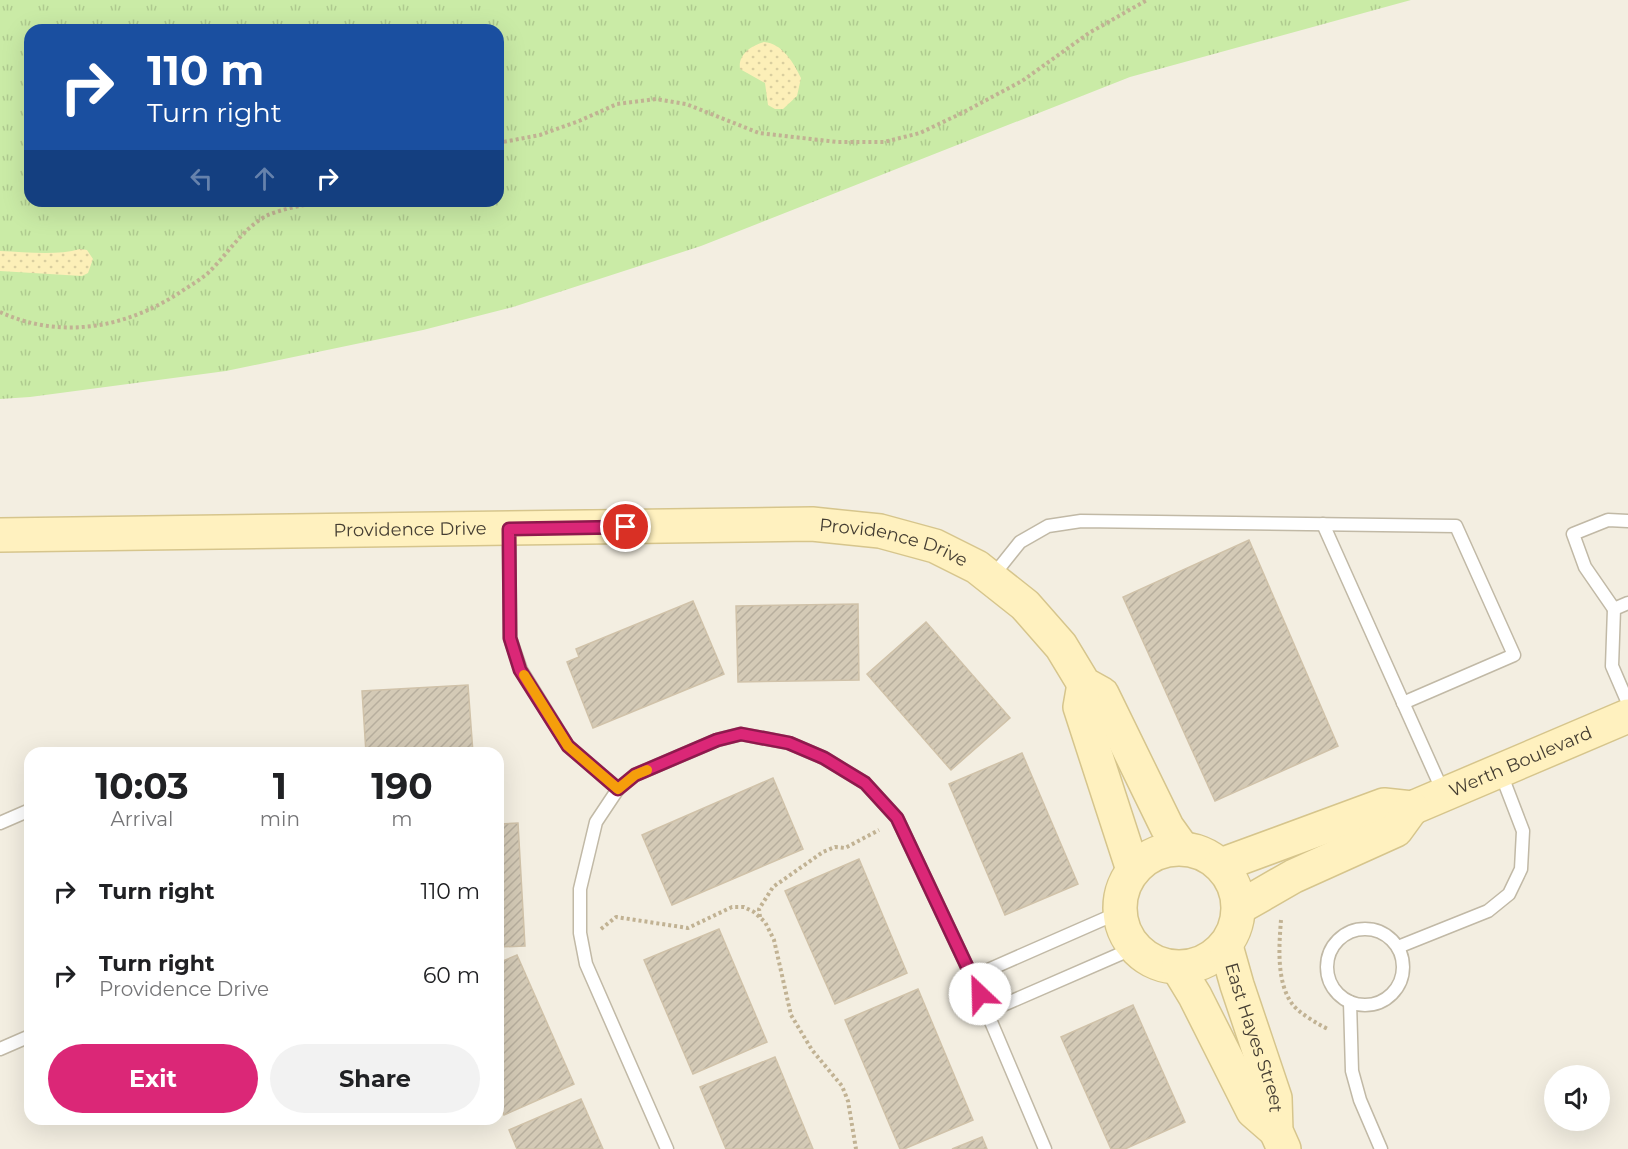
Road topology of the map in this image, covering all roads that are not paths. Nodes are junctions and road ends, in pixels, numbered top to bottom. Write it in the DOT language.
graph roads {
  1 [pos="1628,521"];
  2 [pos="1323,524"];
  3 [pos="509,529"];
  4 [pos="0,536"];
  5 [pos="992,577"];
  6 [pos="1628,603"];
  7 [pos="1614,609"];
  8 [pos="1084,684"];
  9 [pos="1403,703"];
  10 [pos="1628,703"];
  11 [pos="1628,716"];
  12 [pos="1500,770"];
  13 [pos="618,789"];
  14 [pos="1444,794"];
  15 [pos="1412,808"];
  16 [pos="24,813"];
  17 [pos="0,823"];
  18 [pos="1182,848"];
  19 [pos="1221,865"];
  20 [pos="1133,870"];
  21 [pos="1240,907"];
  22 [pos="1120,912"];
  23 [pos="1226,946"];
  24 [pos="1398,947"];
  25 [pos="1134,948"];
  26 [pos="1178,968"];
  27 [pos="972,977"];
  28 [pos="1350,1002"];
  29 [pos="987,1012"];
  30 [pos="24,1039"];
  31 [pos="0,1050"];
  32 [pos="1280,1140"];
  33 [pos="667,1149"];
  34 [pos="1045,1149"];
  35 [pos="1381,1149"];
  1 -- 7 [label="lane"];
  2 -- 5 [label="lane"];
  2 -- 9 [label="lane"];
  2 -- 9 [label="lane"];
  3 -- 4 [label="street, Providence Drive"];
  3 -- 5 [label="street, Providence Drive"];
  3 -- 13 [label="lane"];
  5 -- 8 [label="street, Providence Drive"];
  6 -- 7 [label="lane"];
  7 -- 10 [label="lane"];
  8 -- 18 [label="street, Providence Drive"];
  8 -- 20 [label="street"];
  9 -- 14 [label="lane"];
  11 -- 12 [label="street, Werth Boulevard"];
  12 -- 14 [label="street, Werth Boulevard"];
  12 -- 24 [label="lane"];
  13 -- 27 [label="lane"];
  13 -- 33 [label="lane"];
  14 -- 15 [label="street, Werth Boulevard"];
  15 -- 19 [label="street, Werth Boulevard"];
  15 -- 21 [label="street, Werth Boulevard"];
  16 -- 17 [label="lane"];
  18 -- 19 [label="street"];
  18 -- 20 [label="street"];
  19 -- 21 [label="street"];
  20 -- 22 [label="street"];
  21 -- 23 [label="street"];
  22 -- 25 [label="street"];
  22 -- 27 [label="lane"];
  23 -- 26 [label="street"];
  23 -- 32 [label="street, East Hayes Street"];
  24 -- 28 [label="lane"];
  24 -- 28 [label="lane"];
  25 -- 26 [label="street"];
  25 -- 29 [label="lane"];
  26 -- 32 [label="street, East Hayes Street"];
  27 -- 29 [label="lane"];
  28 -- 35 [label="lane"];
  29 -- 34 [label="lane"];
  30 -- 31 [label="lane"];
}
